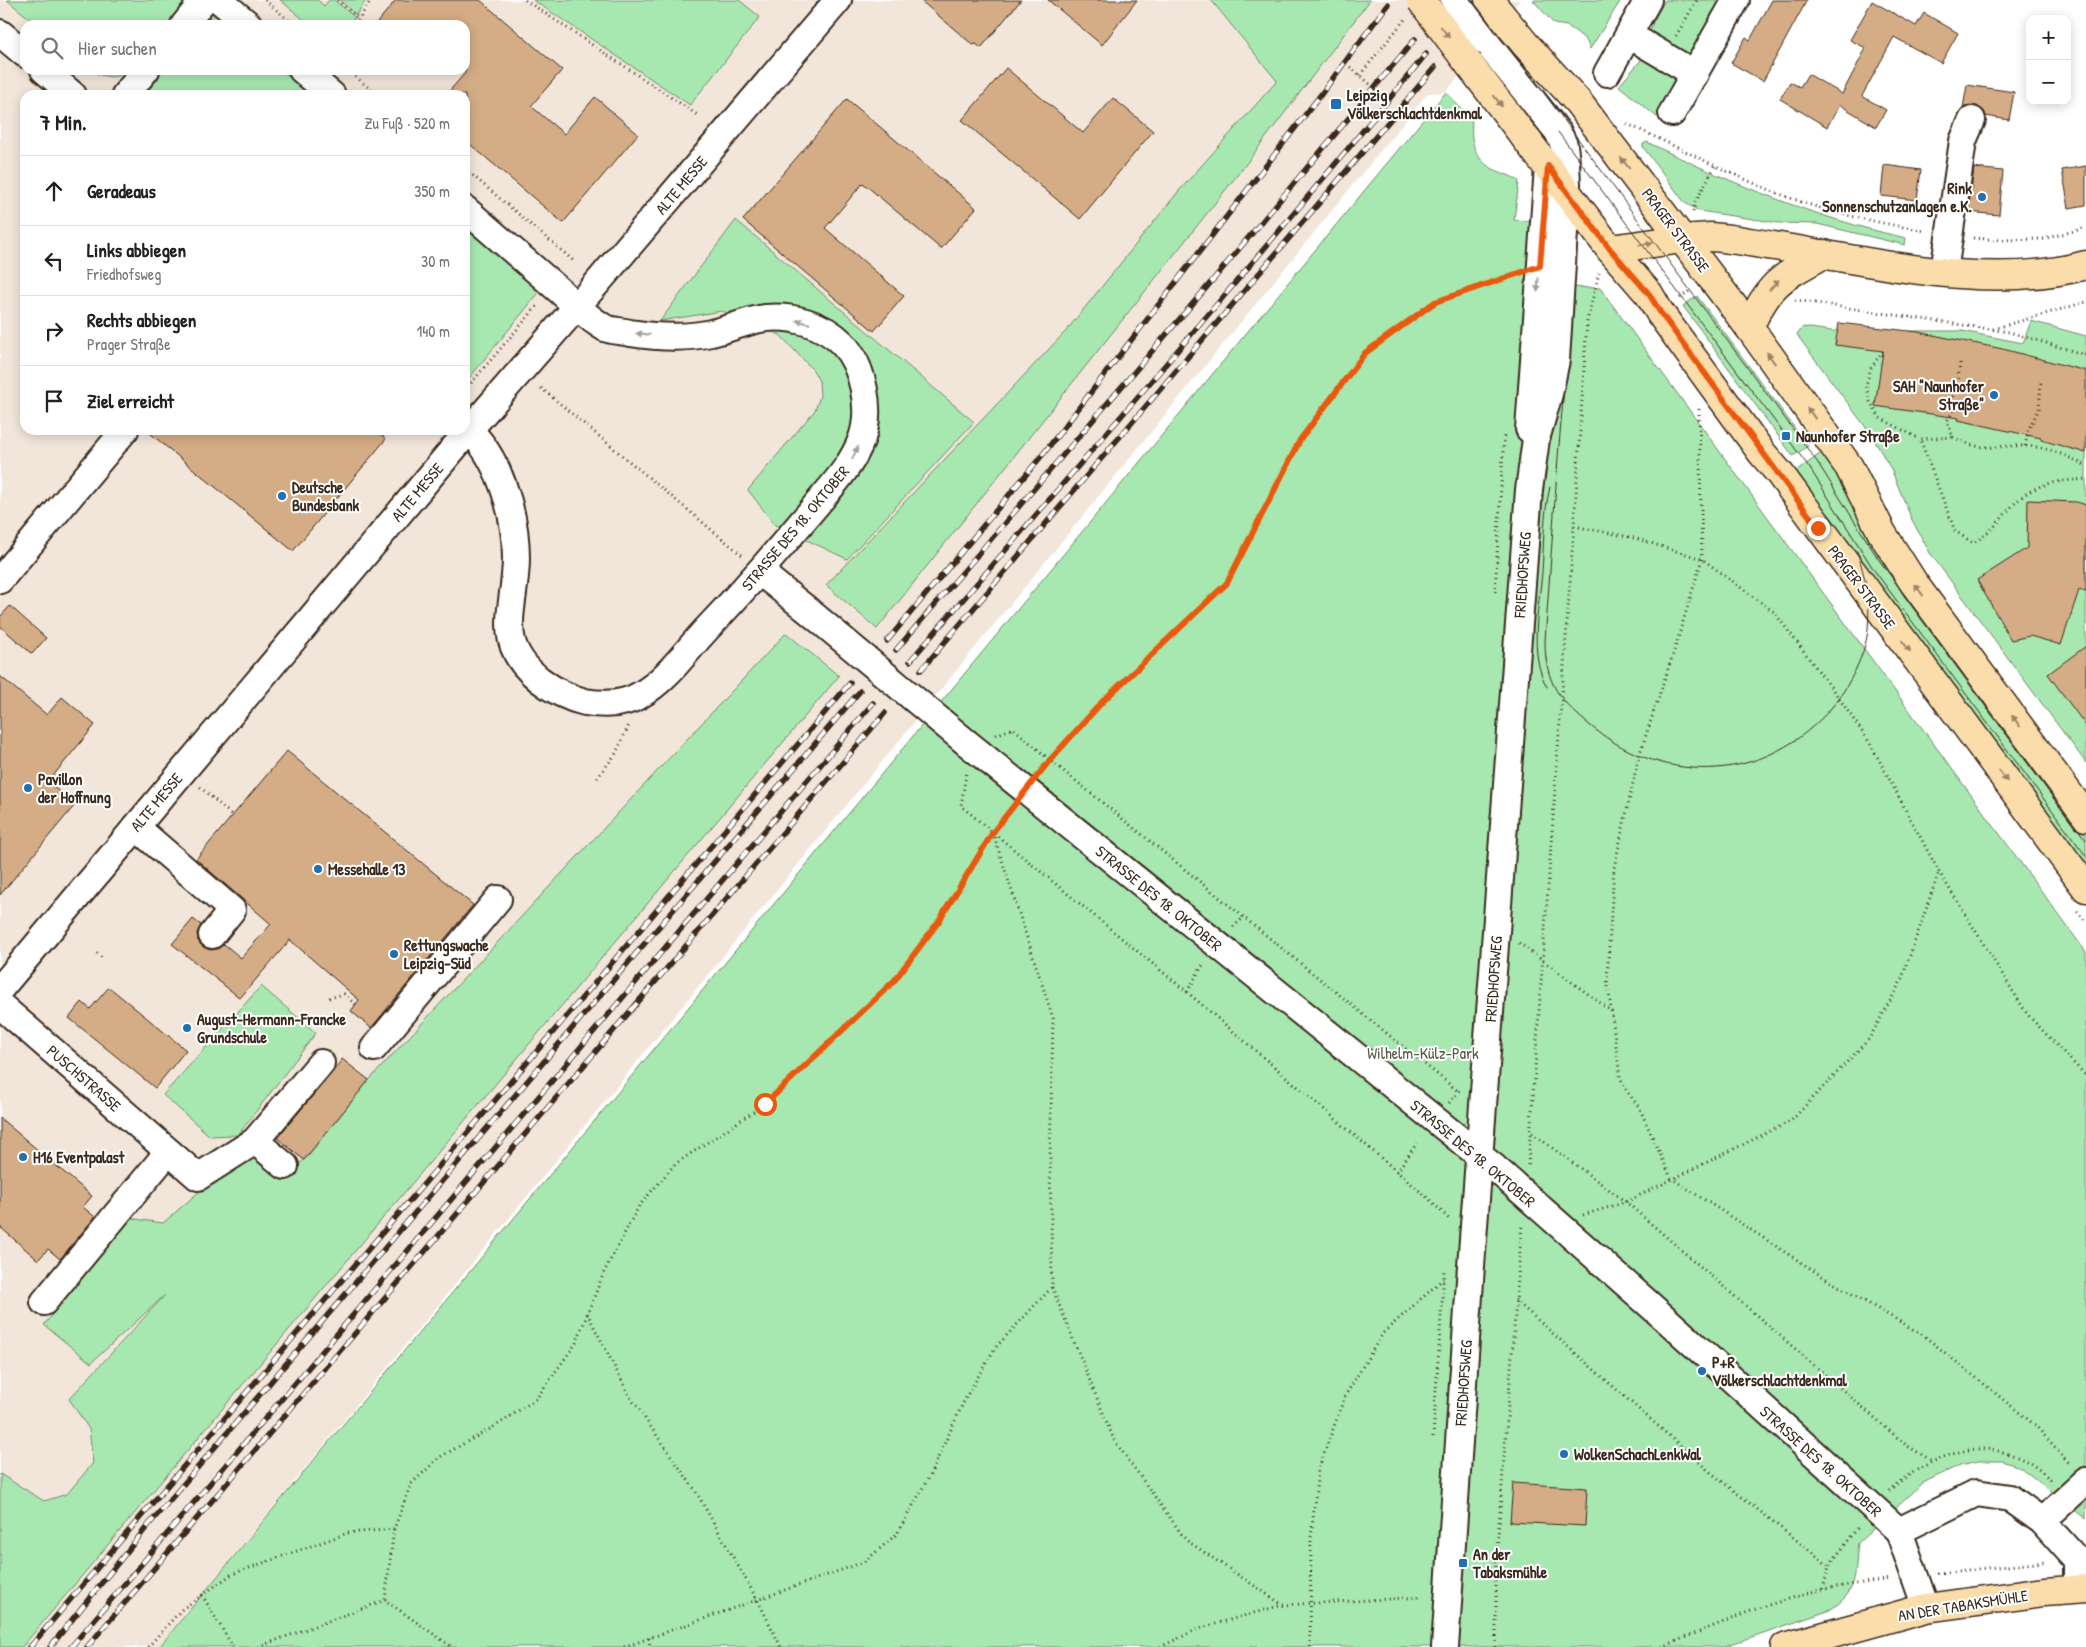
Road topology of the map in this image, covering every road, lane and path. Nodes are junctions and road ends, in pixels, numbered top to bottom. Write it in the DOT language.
graph roads {
  1 [pos="204,0"];
  2 [pos="220,0"];
  3 [pos="265,0"];
  4 [pos="337,0"];
  5 [pos="371,0"];
  6 [pos="525,0"];
  7 [pos="838,0"];
  8 [pos="1421,0"];
  9 [pos="1454,0"];
  10 [pos="1468,0"];
  11 [pos="1648,0"];
  12 [pos="1697,0"];
  13 [pos="1736,0"];
  14 [pos="359,19"];
  15 [pos="188,20"];
  16 [pos="243,20"];
  17 [pos="288,20"];
  18 [pos="1493,24"];
  19 [pos="1399,27"];
  20 [pos="0,33"];
  21 [pos="1629,35"];
  22 [pos="20,50"];
  23 [pos="1665,56"];
  24 [pos="1350,67"];
  25 [pos="1607,73"];
  26 [pos="1695,74"];
  27 [pos="50,75"];
  28 [pos="142,75"];
  29 [pos="308,75"];
  30 [pos="354,75"];
  31 [pos="1360,75"];
  32 [pos="1370,84"];
  33 [pos="67,90"];
  34 [pos="129,90"];
  35 [pos="326,90"];
  36 [pos="371,90"];
  37 [pos="1672,113"];
  38 [pos="699,116"];
  39 [pos="1620,120"];
  40 [pos="1972,120"];
  41 [pos="1548,166"];
  42 [pos="1714,166"];
  43 [pos="470,173"];
  44 [pos="1572,200"];
  45 [pos="1686,210"];
  46 [pos="1692,212"];
  47 [pos="470,213"];
  48 [pos="1698,213"];
  49 [pos="1690,228"];
  50 [pos="2086,228"];
  51 [pos="1949,235"];
  52 [pos="1824,254"];
  53 [pos="1605,261"];
  54 [pos="575,262"];
  55 [pos="2086,265"];
  56 [pos="1540,266"];
  57 [pos="1944,272"];
  58 [pos="1697,286"];
  59 [pos="1786,301"];
  60 [pos="1674,302"];
  61 [pos="2086,302"];
  62 [pos="539,304"];
  63 [pos="577,306"];
  64 [pos="1749,327"];
  65 [pos="1992,330"];
  66 [pos="1883,351"];
  67 [pos="2086,355"];
  68 [pos="1960,363"];
  69 [pos="2041,381"];
  70 [pos="471,384"];
  71 [pos="541,388"];
  72 [pos="1699,399"];
  73 [pos="470,425"];
  74 [pos="470,431"];
  75 [pos="121,435"];
  76 [pos="461,435"];
  77 [pos="1953,437"];
  78 [pos="1920,438"];
  79 [pos="2025,446"];
  80 [pos="2086,466"];
  81 [pos="2086,479"];
  82 [pos="1529,490"];
  83 [pos="1574,526"];
  84 [pos="734,547"];
  85 [pos="1702,559"];
  86 [pos="760,572"];
  87 [pos="0,580"];
  88 [pos="628,700"];
  89 [pos="969,744"];
  90 [pos="1050,760"];
  91 [pos="183,771"];
  92 [pos="597,778"];
  93 [pos="1026,791"];
  94 [pos="233,816"];
  95 [pos="2086,817"];
  96 [pos="136,826"];
  97 [pos="993,832"];
  98 [pos="1939,872"];
  99 [pos="2086,888"];
  100 [pos="498,899"];
  101 [pos="212,935"];
  102 [pos="97,953"];
  103 [pos="104,960"];
  104 [pos="1543,961"];
  105 [pos="0,989"];
  106 [pos="329,998"];
  107 [pos="0,1005"];
  108 [pos="356,1005"];
  109 [pos="1611,1011"];
  110 [pos="374,1048"];
  111 [pos="321,1063"];
  112 [pos="2086,1076"];
  113 [pos="1445,1107"];
  114 [pos="255,1141"];
  115 [pos="1417,1143"];
  116 [pos="168,1152"];
  117 [pos="1481,1156"];
  118 [pos="285,1166"];
  119 [pos="1397,1172"];
  120 [pos="1671,1178"];
  121 [pos="1626,1202"];
  122 [pos="1555,1223"];
  123 [pos="1450,1226"];
  124 [pos="1521,1235"];
  125 [pos="1445,1269"];
  126 [pos="1443,1279"];
  127 [pos="1052,1287"];
  128 [pos="1515,1300"];
  129 [pos="44,1302"];
  130 [pos="587,1313"];
  131 [pos="1433,1438"];
  132 [pos="1932,1461"];
  133 [pos="2086,1481"];
  134 [pos="2042,1520"];
  135 [pos="394,1529"];
  136 [pos="1899,1531"];
  137 [pos="2077,1560"];
  138 [pos="1829,1566"];
  139 [pos="1914,1575"];
  140 [pos="1423,1587"];
  141 [pos="2082,1589"];
  142 [pos="202,1595"];
  143 [pos="1422,1597"];
  144 [pos="384,1600"];
  145 [pos="758,1601"];
  146 [pos="1311,1604"];
  147 [pos="1283,1605"];
  148 [pos="1422,1607"];
  149 [pos="1926,1608"];
  150 [pos="649,1638"];
  151 [pos="148,1647"];
  152 [pos="233,1647"];
  153 [pos="258,1647"];
  154 [pos="452,1647"];
  155 [pos="624,1647"];
  156 [pos="650,1647"];
  157 [pos="780,1647"];
  158 [pos="1160,1647"];
  159 [pos="1310,1647"];
  160 [pos="1445,1647"];
  161 [pos="1496,1647"];
  162 [pos="1662,1647"];
  163 [pos="1785,1647"];
  1 -- 15 [label="street"];
  2 -- 16 [label="street"];
  3 -- 17 [label="path"];
  4 -- 14 [label="path"];
  5 -- 14 [label="path"];
  6 -- 38 [label="path"];
  7 -- 63 [label="street, ALTE MESSE"];
  8 -- 41 [label="main road, PRAGER STRASSE, one-way, bridge"];
  9 -- 18 [label="street, bridge"];
  10 -- 18 [label="street"];
  11 -- 21 [label="street"];
  12 -- 23 [label="path"];
  13 -- 26 [label="street"];
  18 -- 44 [label="street"];
  49 -- 18 [label="main road, PRAGER STRASSE, one-way"];
  19 -- 31 [label="path"];
  20 -- 22 [label="street"];
  21 -- 23 [label="street"];
  21 -- 25 [label="street"];
  23 -- 26 [label="street"];
  24 -- 31 [label="path"];
  26 -- 37 [label="street"];
  27 -- 33 [label="street"];
  28 -- 34 [label="street"];
  29 -- 35 [label="street"];
  30 -- 36 [label="path"];
  31 -- 32 [label="path"];
  39 -- 42 [label="path"];
  40 -- 51 [label="street"];
  41 -- 44 [label="main road, PRAGER STRASSE"];
  41 -- 56 [label="street, FRIEDHOFSWEG"];
  42 -- 46 [label="path"];
  42 -- 51 [label="path"];
  43 -- 54 [label="path"];
  44 -- 53 [label="main road, PRAGER STRASSE"];
  44 -- 82 [label="street, FRIEDHOFSWEG"];
  44 -- 82 [label="street, FRIEDHOFSWEG"];
  45 -- 46 [label="path"];
  46 -- 48 [label="path"];
  46 -- 49 [label="path"];
  47 -- 63 [label="street, STRASSE DES 18. OKTOBER"];
  49 -- 52 [label="main road"];
  53 -- 49 [label="main road, one-way"];
  49 -- 64 [label="main road, PRAGER STRASSE"];
  50 -- 51 [label="path"];
  51 -- 57 [label="street"];
  52 -- 57 [label="main road"];
  64 -- 52 [label="main road, one-way"];
  53 -- 83 [label="path"];
  53 -- 99 [label="main road, PRAGER STRASSE, one-way"];
  55 -- 57 [label="main road"];
  56 -- 82 [label="street, FRIEDHOFSWEG, one-way"];
  56 -- 90 [label="path"];
  58 -- 60 [label="path"];
  59 -- 65 [label="path"];
  61 -- 65 [label="path"];
  62 -- 70 [label="path"];
  63 -- 73 [label="street, ALTE MESSE"];
  86 -- 63 [label="street, STRASSE DES 18. OKTOBER, one-way"];
  95 -- 64 [label="main road, PRAGER STRASSE, one-way"];
  65 -- 67 [label="path"];
  66 -- 78 [label="path"];
  68 -- 77 [label="path"];
  69 -- 79 [label="path"];
  71 -- 84 [label="path"];
  72 -- 85 [label="path"];
  74 -- 88 [label="street, STRASSE DES 18. OKTOBER"];
  75 -- 87 [label="street"];
  76 -- 91 [label="street, ALTE MESSE"];
  77 -- 78 [label="path"];
  77 -- 79 [label="path"];
  78 -- 81 [label="path"];
  79 -- 80 [label="path"];
  82 -- 117 [label="street, FRIEDHOFSWEG"];
  83 -- 85 [label="path"];
  83 -- 104 [label="path"];
  85 -- 98 [label="path"];
  85 -- 109 [label="path"];
  86 -- 88 [label="street, STRASSE DES 18. OKTOBER"];
  86 -- 89 [label="street, STRASSE DES 18. OKTOBER, bridge"];
  88 -- 92 [label="path"];
  89 -- 90 [label="path"];
  89 -- 93 [label="street, STRASSE DES 18. OKTOBER"];
  89 -- 97 [label="path"];
  90 -- 93 [label="path"];
  90 -- 113 [label="path"];
  91 -- 94 [label="path"];
  91 -- 96 [label="street, ALTE MESSE"];
  93 -- 97 [label="path"];
  93 -- 117 [label="street, STRASSE DES 18. OKTOBER"];
  96 -- 101 [label="street"];
  96 -- 105 [label="street, ALTE MESSE"];
  97 -- 119 [label="path"];
  97 -- 127 [label="path"];
  97 -- 130 [label="path"];
  98 -- 112 [label="path"];
  98 -- 120 [label="path"];
  100 -- 110 [label="street"];
  102 -- 103 [label="path"];
  104 -- 109 [label="path"];
  104 -- 121 [label="path"];
  106 -- 108 [label="path"];
  107 -- 116 [label="street, PUSCHSTRASSE"];
  109 -- 120 [label="path"];
  111 -- 114 [label="street"];
  114 -- 116 [label="street, PUSCHSTRASSE"];
  114 -- 118 [label="street"];
  115 -- 119 [label="path"];
  116 -- 129 [label="street"];
  117 -- 122 [label="street, STRASSE DES 18. OKTOBER"];
  117 -- 160 [label="street, FRIEDHOFSWEG"];
  119 -- 123 [label="path"];
  120 -- 121 [label="path"];
  120 -- 133 [label="path"];
  121 -- 122 [label="path"];
  121 -- 132 [label="path"];
  122 -- 136 [label="street, STRASSE DES 18. OKTOBER"];
  124 -- 128 [label="path"];
  125 -- 126 [label="path"];
  126 -- 131 [label="path"];
  126 -- 146 [label="path"];
  127 -- 145 [label="path"];
  127 -- 147 [label="path"];
  128 -- 138 [label="path"];
  128 -- 161 [label="path"];
  130 -- 135 [label="path"];
  130 -- 145 [label="path"];
  133 -- 134 [label="street"];
  134 -- 136 [label="street"];
  134 -- 137 [label="street"];
  135 -- 142 [label="path"];
  135 -- 144 [label="path"];
  136 -- 139 [label="street, STRASSE DES 18. OKTOBER"];
  137 -- 139 [label="path"];
  137 -- 141 [label="street"];
  139 -- 149 [label="street, STRASSE DES 18. OKTOBER"];
  139 -- 162 [label="path"];
  140 -- 143 [label="path"];
  141 -- 149 [label="main road, AN DER TABAKSMÜHLE"];
  142 -- 151 [label="path"];
  142 -- 152 [label="path"];
  143 -- 146 [label="path"];
  143 -- 148 [label="path"];
  144 -- 153 [label="path"];
  144 -- 154 [label="path"];
  145 -- 150 [label="path"];
  145 -- 157 [label="path"];
  146 -- 147 [label="path"];
  146 -- 159 [label="path"];
  147 -- 158 [label="path"];
  149 -- 163 [label="main road, AN DER TABAKSMÜHLE"];
  150 -- 155 [label="path"];
  150 -- 156 [label="path"];
}
